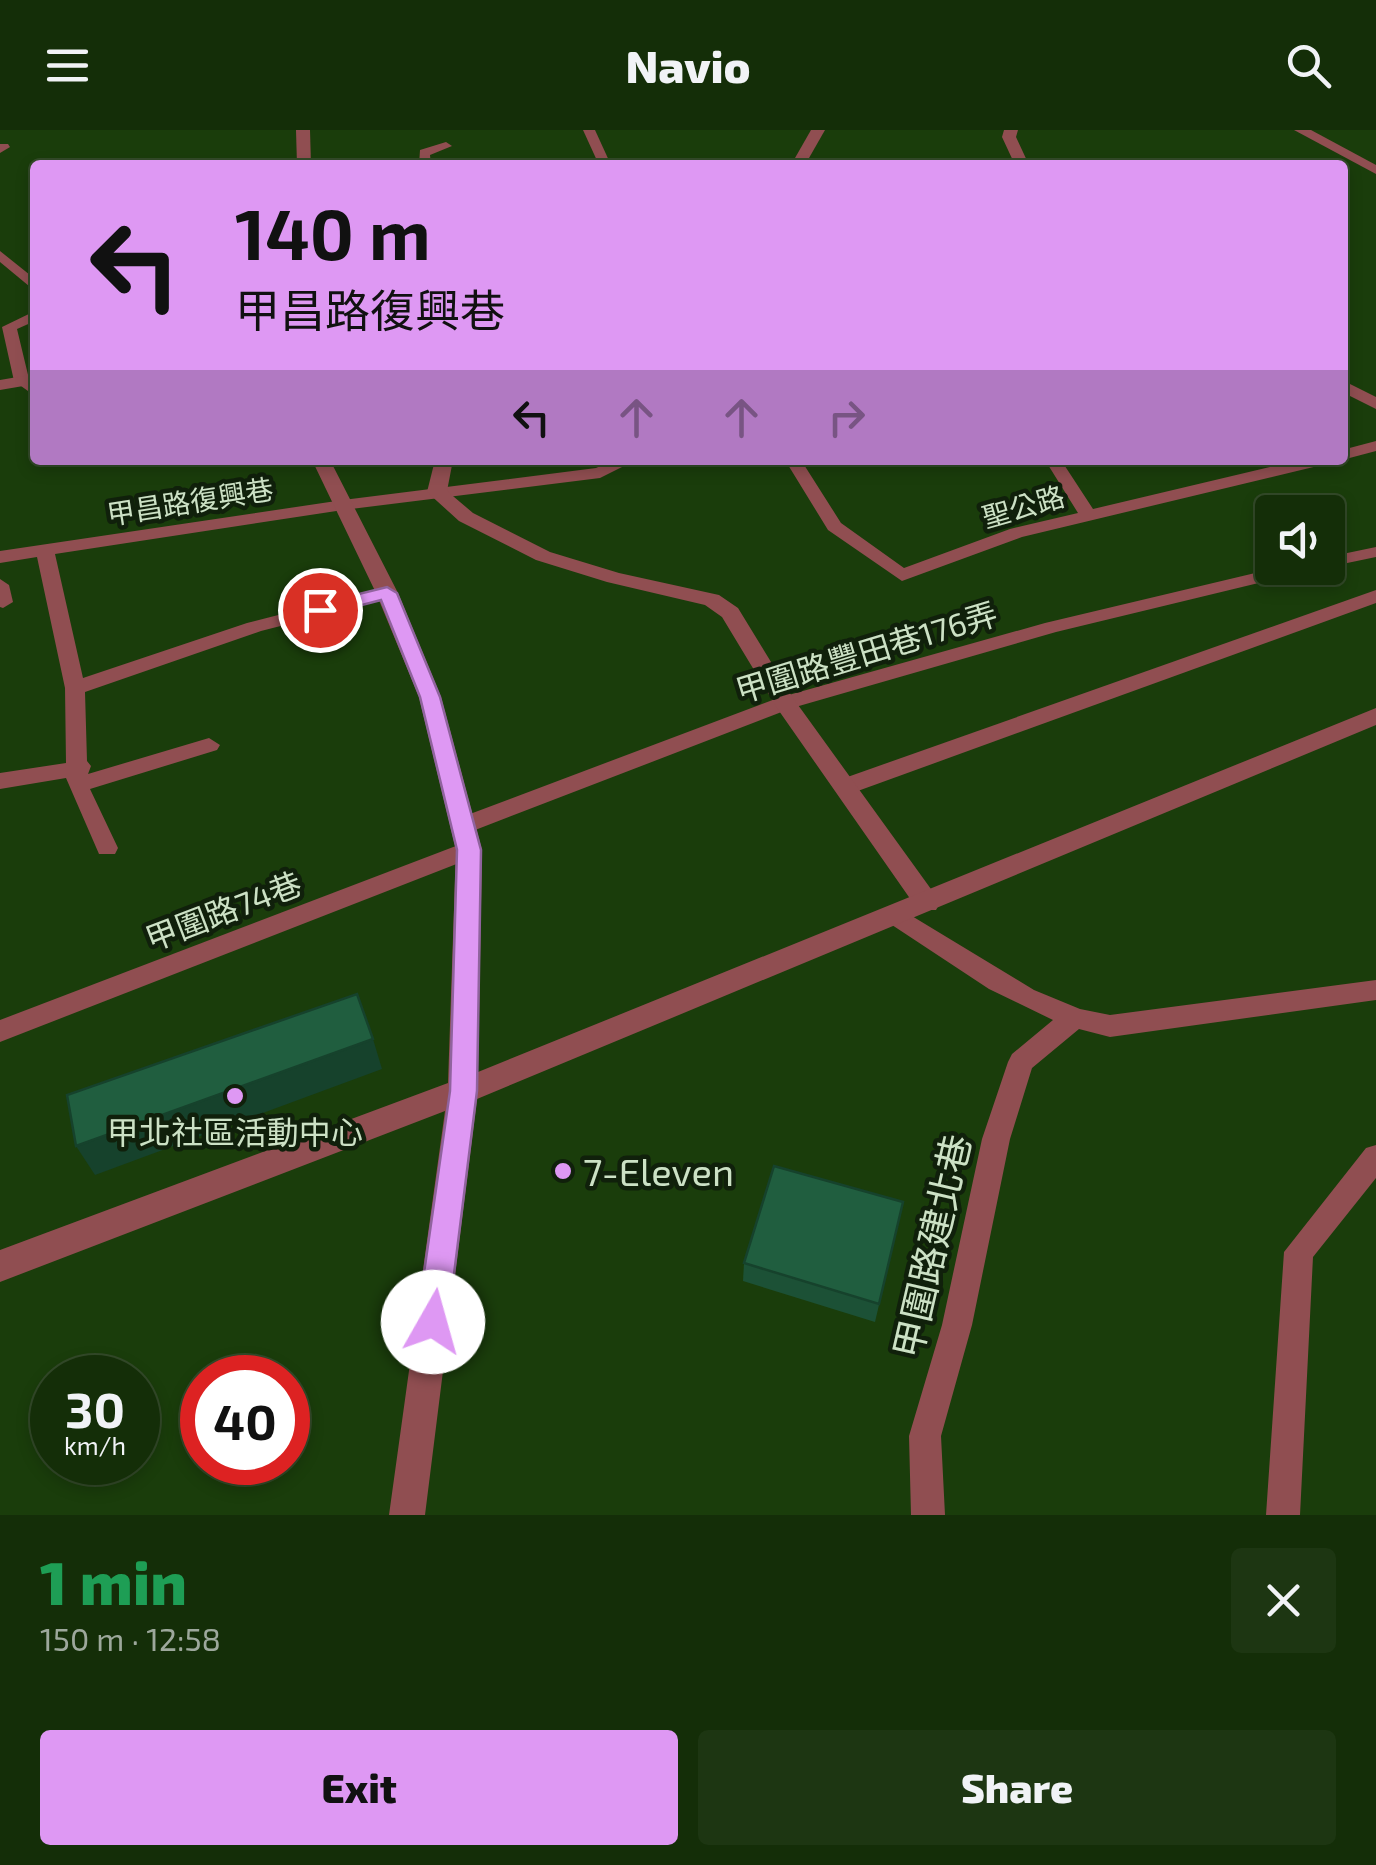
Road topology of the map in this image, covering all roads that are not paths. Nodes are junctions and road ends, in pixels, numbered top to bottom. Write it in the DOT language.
graph roads {
  1 [pos="303,130"];
  2 [pos="589,130"];
  3 [pos="818,130"];
  4 [pos="1011,130"];
  5 [pos="1301,130"];
  6 [pos="446,146"];
  7 [pos="304,160"];
  8 [pos="425,160"];
  9 [pos="604,160"];
  10 [pos="801,160"];
  11 [pos="1020,160"];
  12 [pos="1376,170"];
  13 [pos="0,255"];
  14 [pos="30,282"];
  15 [pos="30,317"];
  16 [pos="30,381"];
  17 [pos="30,383"];
  18 [pos="0,385"];
  19 [pos="1348,389"];
  20 [pos="1376,404"];
  21 [pos="1376,446"];
  22 [pos="1348,453"];
  23 [pos="323,465"];
  24 [pos="443,465"];
  25 [pos="616,465"];
  26 [pos="796,465"];
  27 [pos="1056,465"];
  28 [pos="1299,465"];
  29 [pos="437,492"];
  30 [pos="343,505"];
  31 [pos="1089,516"];
  32 [pos="45,550"];
  33 [pos="1376,552"];
  34 [pos="0,557"];
  35 [pos="1345,558"];
  36 [pos="1255,578"];
  37 [pos="387,593"];
  38 [pos="1376,596"];
  39 [pos="75,688"];
  40 [pos="785,703"];
  41 [pos="1376,716"];
  42 [pos="210,744"];
  43 [pos="78,776"];
  44 [pos="0,781"];
  45 [pos="848,786"];
  46 [pos="466,838"];
  47 [pos="107,848"];
  48 [pos="927,902"];
  49 [pos="896,916"];
  50 [pos="1376,990"];
  51 [pos="1072,1020"];
  52 [pos="0,1031"];
  53 [pos="463,1091"];
  54 [pos="1376,1158"];
  55 [pos="0,1266"];
  56 [pos="408,1515"];
  57 [pos="928,1515"];
  58 [pos="1283,1515"];
  1 -- 7 [label="street"];
  2 -- 9 [label="lane"];
  3 -- 10 [label="street"];
  4 -- 11 [label="street"];
  5 -- 12 [label="street"];
  6 -- 8 [label="lane"];
  13 -- 14 [label="lane"];
  15 -- 16 [label="lane"];
  17 -- 18 [label="street"];
  19 -- 20 [label="street"];
  21 -- 22 [label="lane"];
  23 -- 30 [label="street"];
  24 -- 29 [label="street"];
  25 -- 29 [label="lane"];
  26 -- 31 [label="lane, 聖公路"];
  27 -- 31 [label="lane"];
  28 -- 31 [label="lane, 聖公路"];
  29 -- 30 [label="lane"];
  29 -- 40 [label="street"];
  30 -- 32 [label="lane, 甲昌路復興巷"];
  30 -- 37 [label="street"];
  32 -- 34 [label="lane, 甲昌路復興巷"];
  32 -- 39 [label="lane"];
  33 -- 35 [label="lane"];
  36 -- 40 [label="lane, 甲圍路豐田巷176弄"];
  37 -- 39 [label="lane"];
  37 -- 46 [label="street"];
  38 -- 45 [label="lane"];
  39 -- 43 [label="lane"];
  40 -- 45 [label="street"];
  40 -- 46 [label="lane, 甲圍路豐田巷176弄"];
  41 -- 48 [label="street"];
  42 -- 43 [label="lane"];
  43 -- 44 [label="lane"];
  43 -- 47 [label="lane"];
  45 -- 48 [label="street"];
  46 -- 52 [label="lane, 甲圍路74巷"];
  46 -- 53 [label="street"];
  48 -- 49 [label="street"];
  49 -- 51 [label="lane"];
  49 -- 53 [label="street"];
  50 -- 51 [label="lane"];
  51 -- 57 [label="lane, 甲圍路建北巷"];
  53 -- 55 [label="street"];
  53 -- 56 [label="street"];
  54 -- 58 [label="lane"];
}
